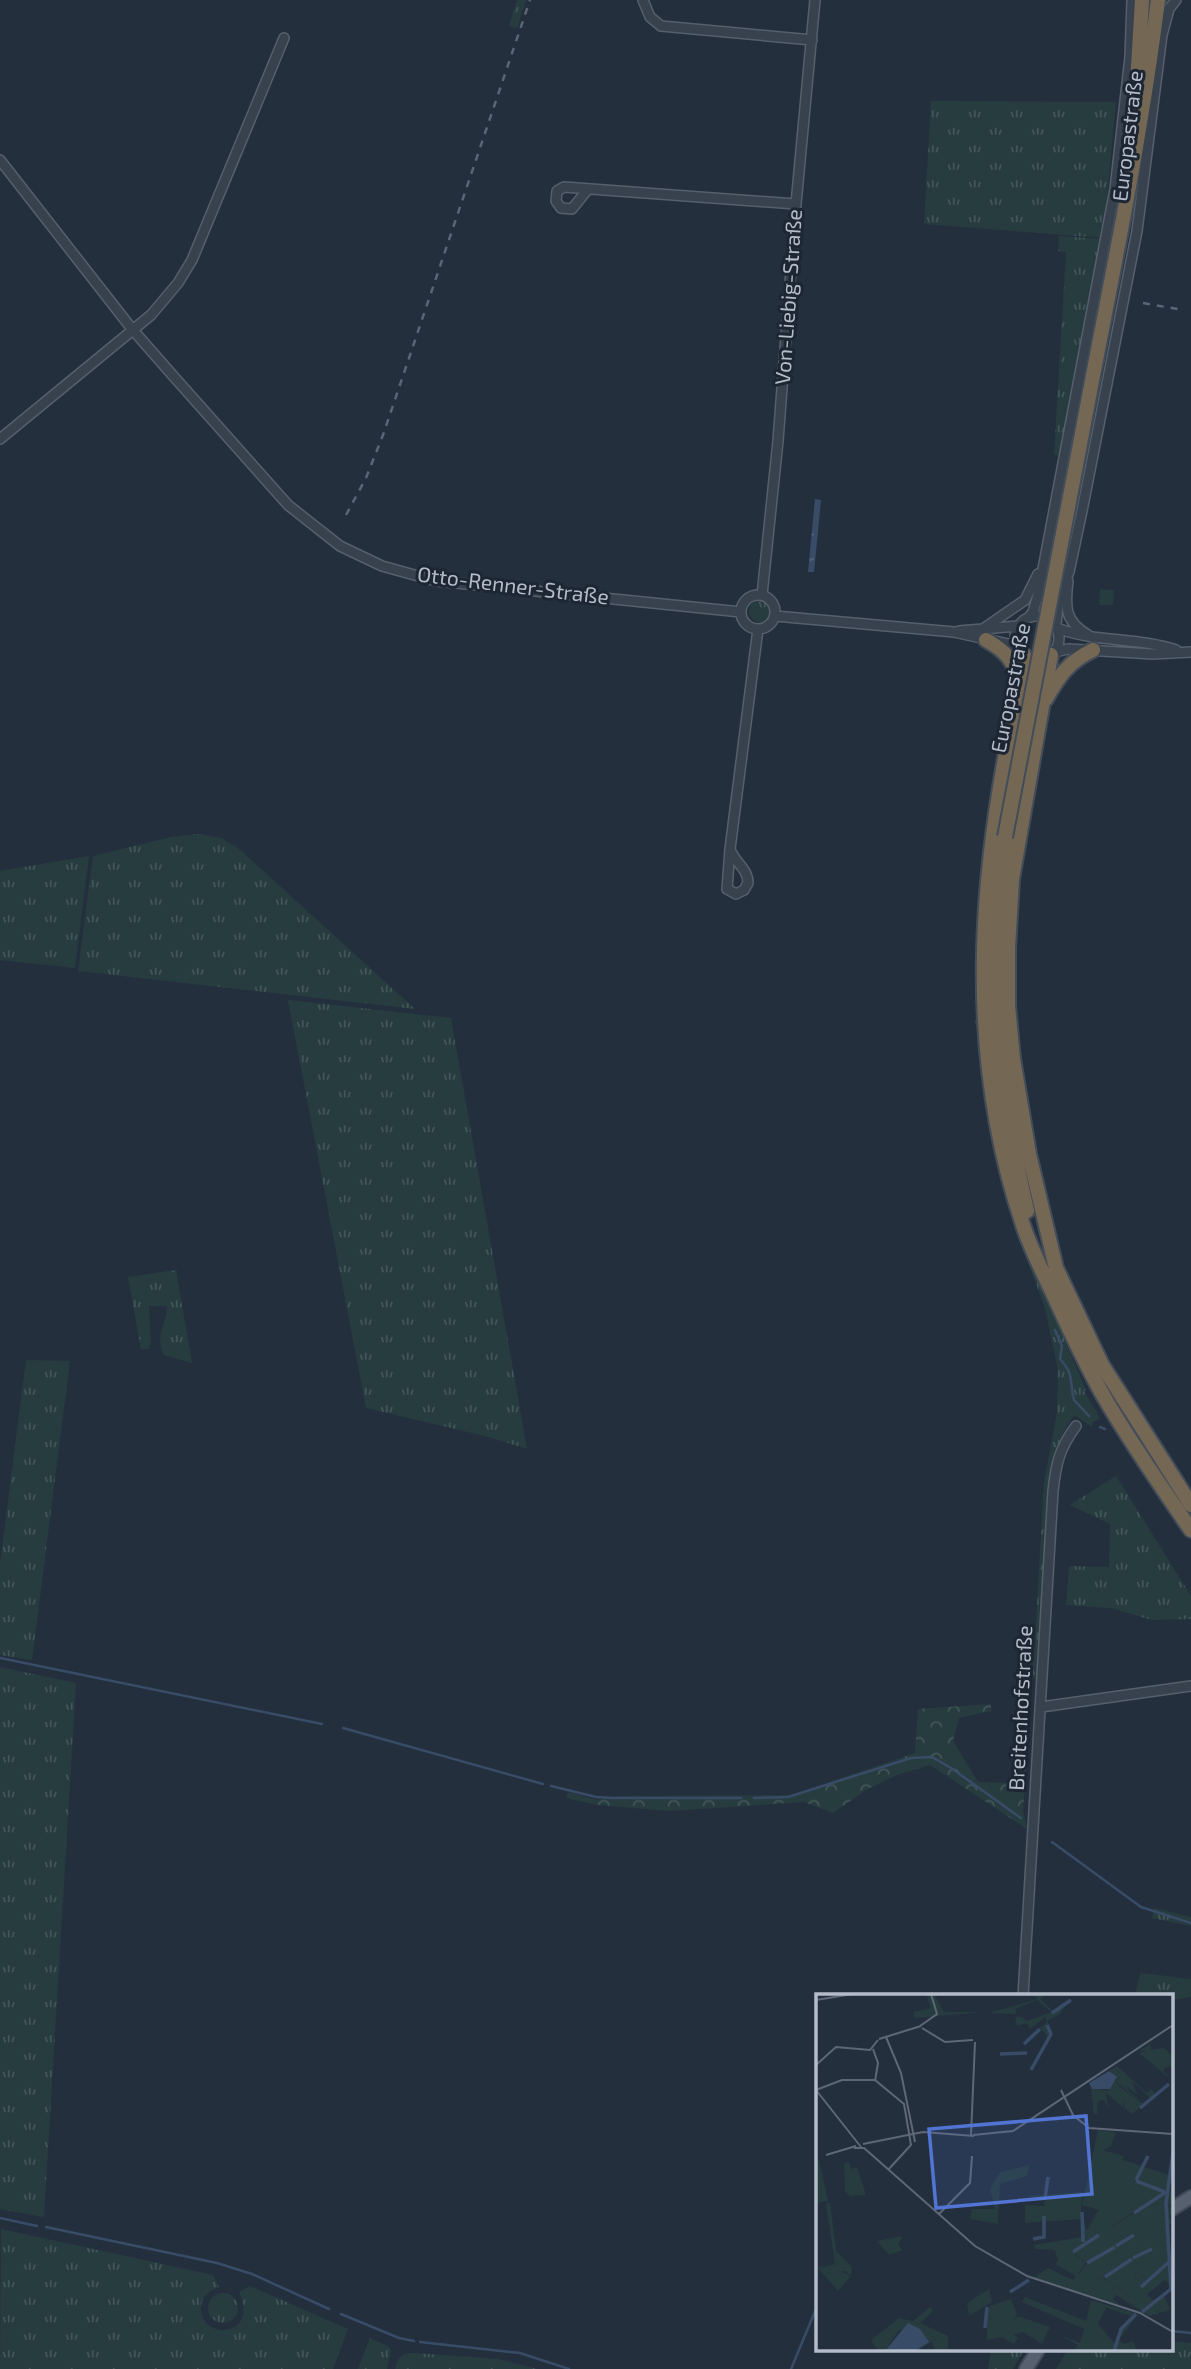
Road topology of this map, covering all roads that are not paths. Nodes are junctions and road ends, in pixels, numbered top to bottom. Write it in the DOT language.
graph roads {
  1 [pos="643,0"];
  2 [pos="815,0"];
  3 [pos="1132,0"];
  4 [pos="1140,0"];
  5 [pos="1158,0"];
  6 [pos="1176,0"];
  7 [pos="284,38"];
  8 [pos="812,40"];
  9 [pos="1130,57"];
  10 [pos="1157,63"];
  11 [pos="0,160"];
  12 [pos="588,189"];
  13 [pos="796,204"];
  14 [pos="1123,213"];
  15 [pos="132,328"];
  16 [pos="0,439"];
  17 [pos="1042,567"];
  18 [pos="1069,572"];
  19 [pos="761,595"];
  20 [pos="741,612"];
  21 [pos="775,616"];
  22 [pos="1029,617"];
  23 [pos="1019,626"];
  24 [pos="1057,627"];
  25 [pos="758,629"];
  26 [pos="985,634"];
  27 [pos="1093,644"];
  28 [pos="1020,651"];
  29 [pos="1191,652"];
  30 [pos="1053,654"];
  31 [pos="1014,710"];
  32 [pos="1041,710"];
  33 [pos="730,849"];
  34 [pos="1050,1271"];
  35 [pos="1076,1426"];
  36 [pos="1191,1504"];
  37 [pos="1191,1530"];
  38 [pos="1191,1686"];
  39 [pos="1041,1707"];
  40 [pos="1023,1994"];
  41 [pos="1191,2197"];
  42 [pos="1174,2208"];
  43 [pos="1037,2352"];
  44 [pos="1026,2369"];
  1 -- 8 [label="street"];
  2 -- 8 [label="street, Von-Liebig-Straße"];
  3 -- 9 [label="street, Europastraße"];
  4 -- 9 [label="highway"];
  4 -- 14 [label="highway, Europastraße"];
  5 -- 10 [label="highway"];
  5 -- 14 [label="highway, Europastraße"];
  6 -- 10 [label="street, Europastraße"];
  7 -- 15 [label="street"];
  8 -- 13 [label="street, Von-Liebig-Straße"];
  9 -- 17 [label="street, Europastraße"];
  10 -- 18 [label="street, Europastraße"];
  11 -- 15 [label="street, Otto-Renner-Straße"];
  12 -- 13 [label="street"];
  13 -- 19 [label="street, Von-Liebig-Straße"];
  14 -- 34 [label="highway, Europastraße, bridge"];
  15 -- 16 [label="street"];
  15 -- 20 [label="street, Otto-Renner-Straße"];
  17 -- 22 [label="street, Europastraße"];
  17 -- 26 [label="street"];
  18 -- 24 [label="street, Europastraße"];
  18 -- 27 [label="street"];
  19 -- 20 [label="street"];
  19 -- 21 [label="street"];
  20 -- 25 [label="street"];
  21 -- 25 [label="street"];
  21 -- 26 [label="street"];
  22 -- 23 [label="street"];
  22 -- 24 [label="street"];
  23 -- 26 [label="street"];
  23 -- 28 [label="street"];
  24 -- 27 [label="street"];
  24 -- 30 [label="street"];
  25 -- 33 [label="street"];
  26 -- 28 [label="street"];
  26 -- 31 [label="highway"];
  27 -- 29 [label="street"];
  27 -- 30 [label="street"];
  27 -- 32 [label="highway"];
  28 -- 30 [label="street"];
  28 -- 31 [label="highway"];
  30 -- 32 [label="highway"];
  31 -- 34 [label="highway"];
  32 -- 34 [label="highway"];
  34 -- 36 [label="highway"];
  34 -- 37 [label="highway"];
  35 -- 39 [label="street, Breitenhofstraße"];
  38 -- 39 [label="street"];
  39 -- 40 [label="street, Breitenhofstraße"];
  41 -- 42 [label="main road"];
  43 -- 44 [label="main road"];
}
